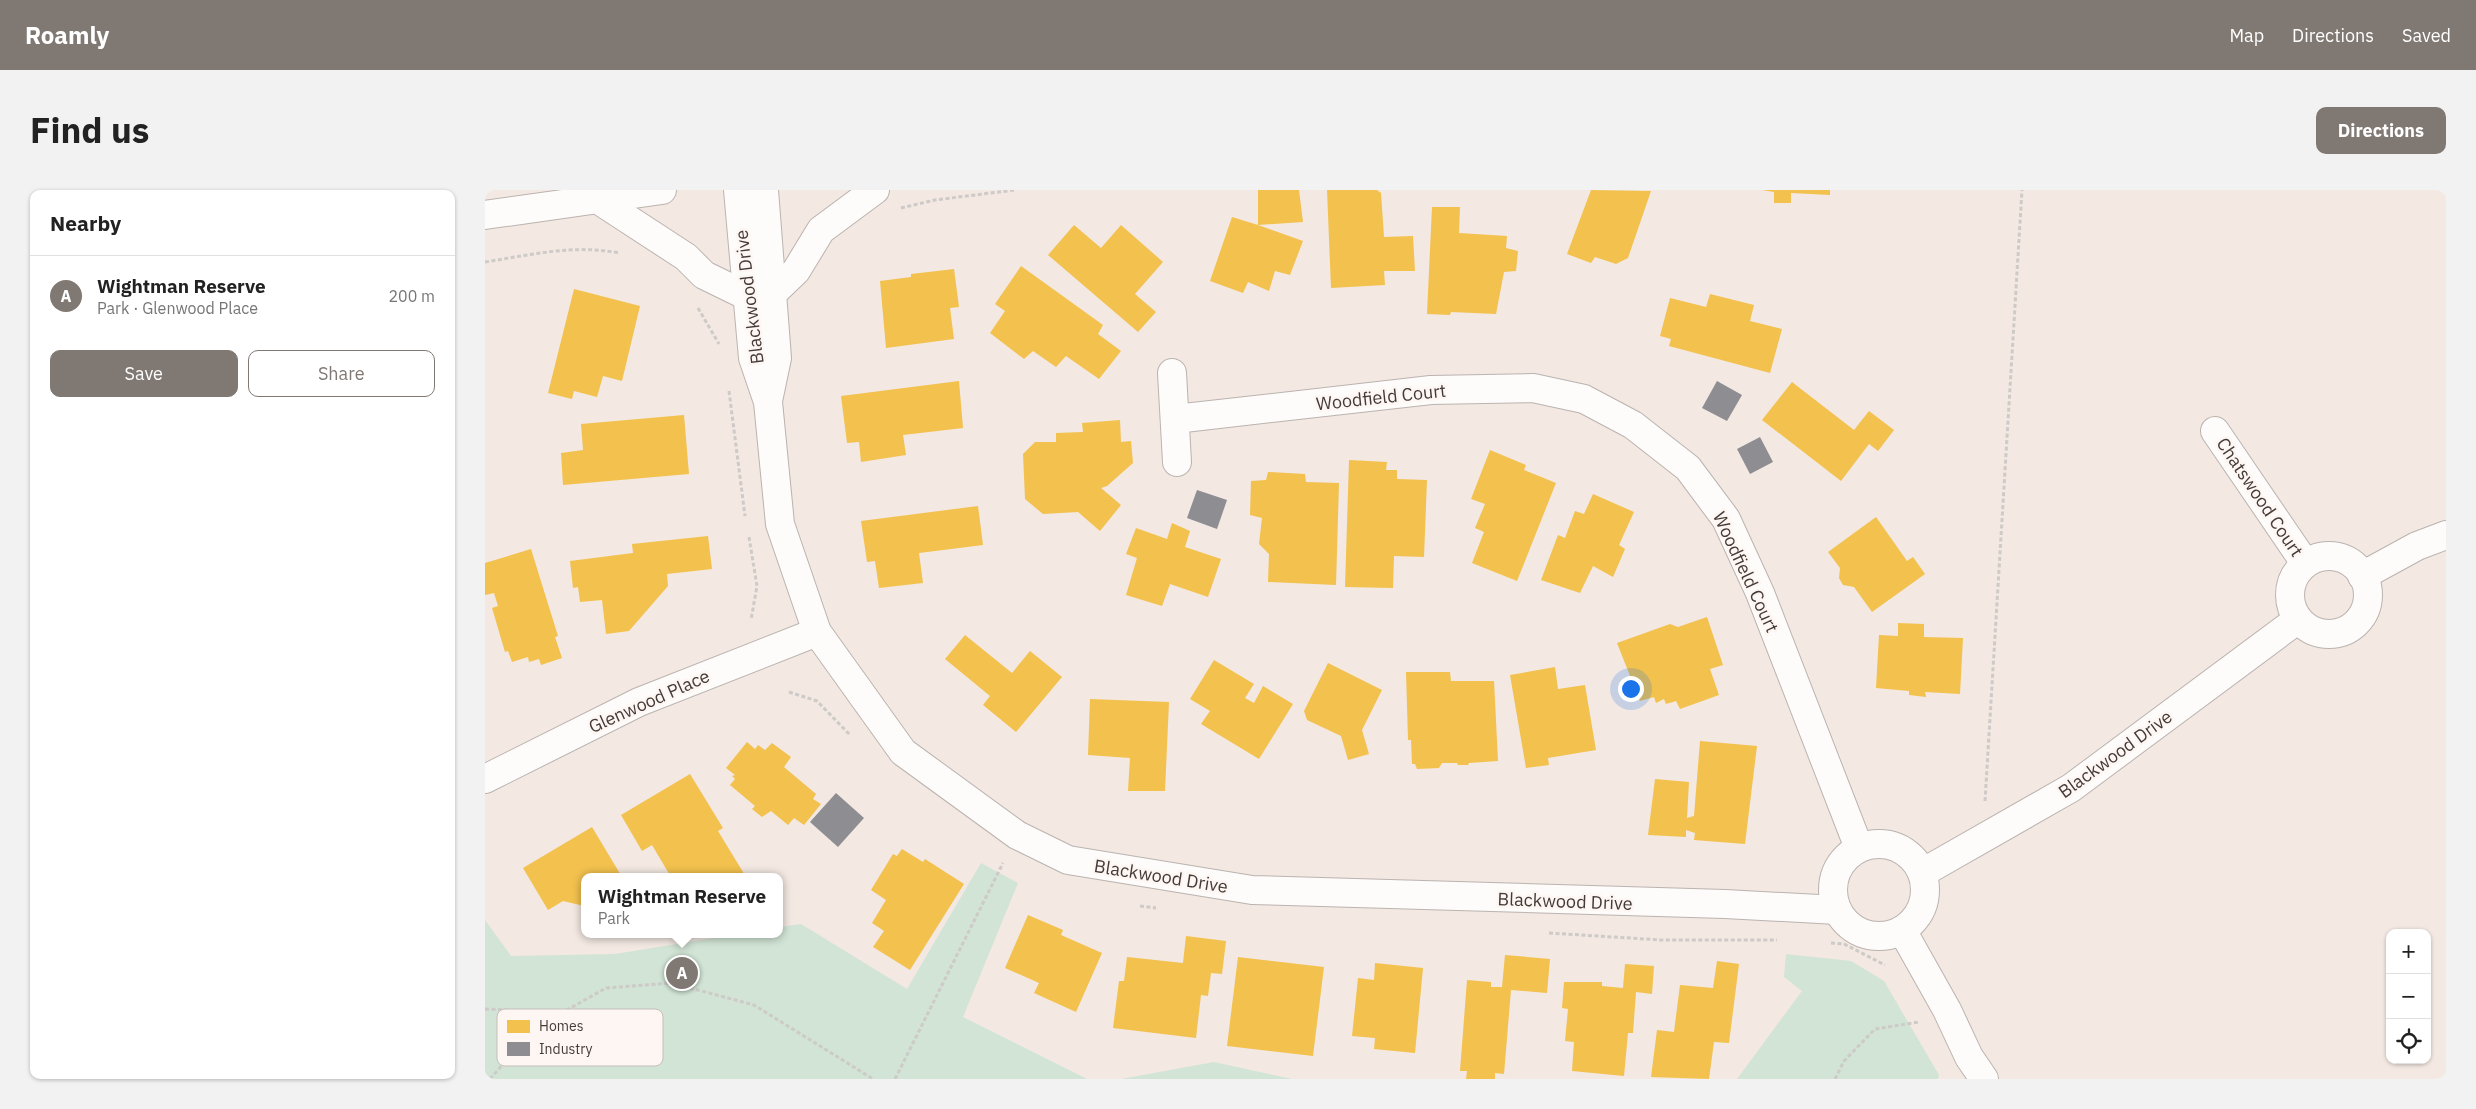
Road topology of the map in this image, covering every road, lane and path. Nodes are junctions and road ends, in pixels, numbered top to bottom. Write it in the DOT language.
graph roads {
  1 [pos="662,190"];
  2 [pos="738,190"];
  3 [pos="764,190"];
  4 [pos="875,190"];
  5 [pos="1015,190"];
  6 [pos="2022,190"];
  7 [pos="597,199"];
  8 [pos="899,209"];
  9 [pos="485,215"];
  10 [pos="623,254"];
  11 [pos="485,262"];
  12 [pos="760,295"];
  13 [pos="697,307"];
  14 [pos="722,349"];
  15 [pos="1171,372"];
  16 [pos="729,385"];
  17 [pos="1175,419"];
  18 [pos="2215,431"];
  19 [pos="1177,462"];
  20 [pos="746,522"];
  21 [pos="748,531"];
  22 [pos="2446,535"];
  23 [pos="2305,563"];
  24 [pos="2363,576"];
  25 [pos="751,620"];
  26 [pos="2297,620"];
  27 [pos="817,632"];
  28 [pos="485,779"];
  29 [pos="1983,838"];
  30 [pos="1859,848"];
  31 [pos="1004,861"];
  32 [pos="1922,873"];
  33 [pos="1837,910"];
  34 [pos="1902,930"];
  35 [pos="569,1009"];
  36 [pos="1947,1010"];
  37 [pos="501,1066"];
  38 [pos="490,1079"];
  39 [pos="873,1079"];
  40 [pos="895,1079"];
  41 [pos="1835,1079"];
  42 [pos="1984,1079"];
  1 -- 7 [label="street"];
  2 -- 12 [label="street, Blackwood Drive"];
  3 -- 12 [label="street, Blackwood Drive"];
  4 -- 12 [label="street"];
  5 -- 8 [label="path"];
  6 -- 29 [label="path"];
  7 -- 9 [label="street"];
  7 -- 12 [label="street"];
  10 -- 11 [label="path"];
  12 -- 27 [label="street, Blackwood Drive"];
  13 -- 14 [label="path"];
  15 -- 17 [label="street"];
  16 -- 20 [label="path"];
  17 -- 19 [label="street"];
  17 -- 30 [label="street, Woodfield Court"];
  18 -- 23 [label="street, Chatswood Court"];
  21 -- 25 [label="path"];
  22 -- 24 [label="street"];
  23 -- 24 [label="street"];
  23 -- 26 [label="street"];
  24 -- 26 [label="street"];
  26 -- 29 [label="street, Blackwood Drive"];
  27 -- 28 [label="street, Glenwood Place"];
  27 -- 33 [label="street, Blackwood Drive"];
  29 -- 32 [label="street, Blackwood Drive"];
  30 -- 32 [label="street"];
  30 -- 33 [label="street"];
  31 -- 40 [label="path"];
  32 -- 34 [label="street"];
  33 -- 34 [label="street"];
  34 -- 36 [label="street"];
  35 -- 39 [label="path"];
  36 -- 41 [label="path"];
  36 -- 42 [label="street"];
  37 -- 38 [label="path"];
}
